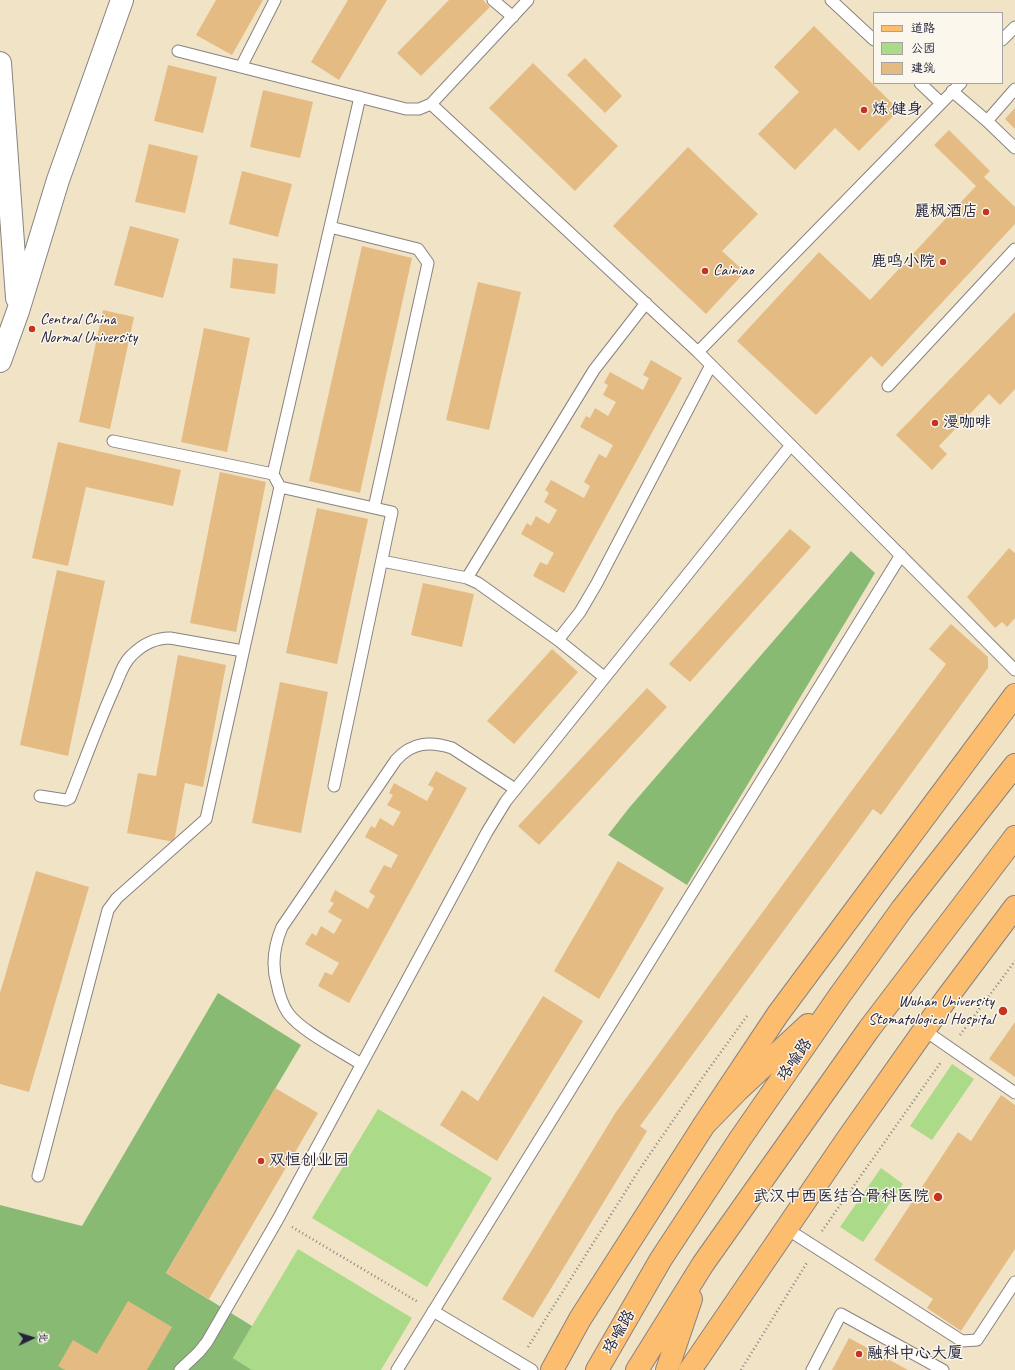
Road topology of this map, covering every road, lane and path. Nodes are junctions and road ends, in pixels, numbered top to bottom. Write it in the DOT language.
graph roads {
  1 [pos="122,0"];
  2 [pos="275,0"];
  3 [pos="493,0"];
  4 [pos="528,0"];
  5 [pos="831,0"];
  6 [pos="513,17"];
  7 [pos="1015,27"];
  8 [pos="873,39"];
  9 [pos="1003,39"];
  10 [pos="178,50"];
  11 [pos="0,63"];
  12 [pos="241,67"];
  13 [pos="921,84"];
  14 [pos="960,84"];
  15 [pos="1015,89"];
  16 [pos="952,92"];
  17 [pos="360,97"];
  18 [pos="941,103"];
  19 [pos="431,104"];
  20 [pos="987,121"];
  21 [pos="1015,148"];
  22 [pos="330,227"];
  23 [pos="1015,249"];
  24 [pos="646,303"];
  25 [pos="18,311"];
  26 [pos="698,352"];
  27 [pos="0,361"];
  28 [pos="711,364"];
  29 [pos="888,386"];
  30 [pos="113,441"];
  31 [pos="792,445"];
  32 [pos="273,474"];
  33 [pos="280,488"];
  34 [pos="374,508"];
  35 [pos="901,555"];
  36 [pos="382,561"];
  37 [pos="467,578"];
  38 [pos="558,640"];
  39 [pos="244,651"];
  40 [pos="1015,670"];
  41 [pos="604,677"];
  42 [pos="1015,695"];
  43 [pos="1015,765"];
  44 [pos="334,786"];
  45 [pos="515,789"];
  46 [pos="40,796"];
  47 [pos="1015,837"];
  48 [pos="1015,907"];
  49 [pos="1015,961"];
  50 [pos="840,995"];
  51 [pos="924,1030"];
  52 [pos="950,1048"];
  53 [pos="361,1064"];
  54 [pos="1015,1093"];
  55 [pos="704,1125"];
  56 [pos="38,1176"];
  57 [pos="787,1229"];
  58 [pos="299,1232"];
  59 [pos="814,1246"];
  60 [pos="703,1264"];
  61 [pos="1015,1282"];
  62 [pos="433,1311"];
  63 [pos="180,1370"];
  64 [pos="397,1370"];
  65 [pos="532,1370"];
  66 [pos="552,1370"];
  67 [pos="597,1370"];
  68 [pos="637,1370"];
  69 [pos="667,1370"];
  70 [pos="690,1370"];
  71 [pos="741,1370"];
  72 [pos="812,1370"];
  73 [pos="943,1370"];
  1 -- 25 [label="street"];
  2 -- 12 [label="lane"];
  3 -- 6 [label="lane"];
  4 -- 6 [label="lane"];
  5 -- 8 [label="lane"];
  6 -- 19 [label="lane"];
  7 -- 9 [label="lane"];
  10 -- 12 [label="lane"];
  11 -- 25 [label="street"];
  12 -- 17 [label="lane"];
  13 -- 18 [label="lane"];
  14 -- 16 [label="lane"];
  15 -- 20 [label="lane"];
  16 -- 18 [label="lane"];
  16 -- 20 [label="lane"];
  17 -- 19 [label="lane"];
  17 -- 22 [label="lane"];
  18 -- 26 [label="lane"];
  19 -- 24 [label="lane"];
  20 -- 21 [label="lane"];
  22 -- 32 [label="lane"];
  22 -- 34 [label="lane"];
  23 -- 29 [label="lane"];
  24 -- 26 [label="lane"];
  24 -- 37 [label="lane"];
  25 -- 27 [label="street"];
  26 -- 28 [label="lane"];
  28 -- 31 [label="lane"];
  28 -- 38 [label="lane"];
  30 -- 32 [label="lane"];
  31 -- 35 [label="lane"];
  31 -- 41 [label="lane"];
  32 -- 33 [label="lane"];
  33 -- 34 [label="lane"];
  33 -- 39 [label="lane"];
  34 -- 36 [label="lane"];
  35 -- 40 [label="lane"];
  35 -- 62 [label="lane"];
  36 -- 37 [label="lane"];
  36 -- 44 [label="lane"];
  37 -- 38 [label="lane"];
  38 -- 41 [label="lane"];
  39 -- 46 [label="lane"];
  39 -- 56 [label="lane"];
  41 -- 45 [label="lane"];
  42 -- 55 [label="main road"];
  43 -- 50 [label="main road, 珞喻路"];
  45 -- 53 [label="lane"];
  45 -- 53 [label="lane"];
  47 -- 60 [label="main road"];
  48 -- 51 [label="main road"];
  49 -- 52 [label="path"];
  50 -- 55 [label="main road"];
  50 -- 67 [label="main road, 珞喻路"];
  51 -- 52 [label="lane"];
  51 -- 57 [label="main road"];
  52 -- 54 [label="lane"];
  52 -- 59 [label="path"];
  53 -- 63 [label="lane"];
  55 -- 66 [label="main road"];
  57 -- 59 [label="lane"];
  57 -- 70 [label="main road"];
  58 -- 62 [label="path"];
  59 -- 61 [label="lane"];
  59 -- 71 [label="path"];
  60 -- 68 [label="main road"];
  60 -- 69 [label="main road"];
  62 -- 64 [label="lane"];
  62 -- 65 [label="lane"];
  72 -- 73 [label="lane"];
}
